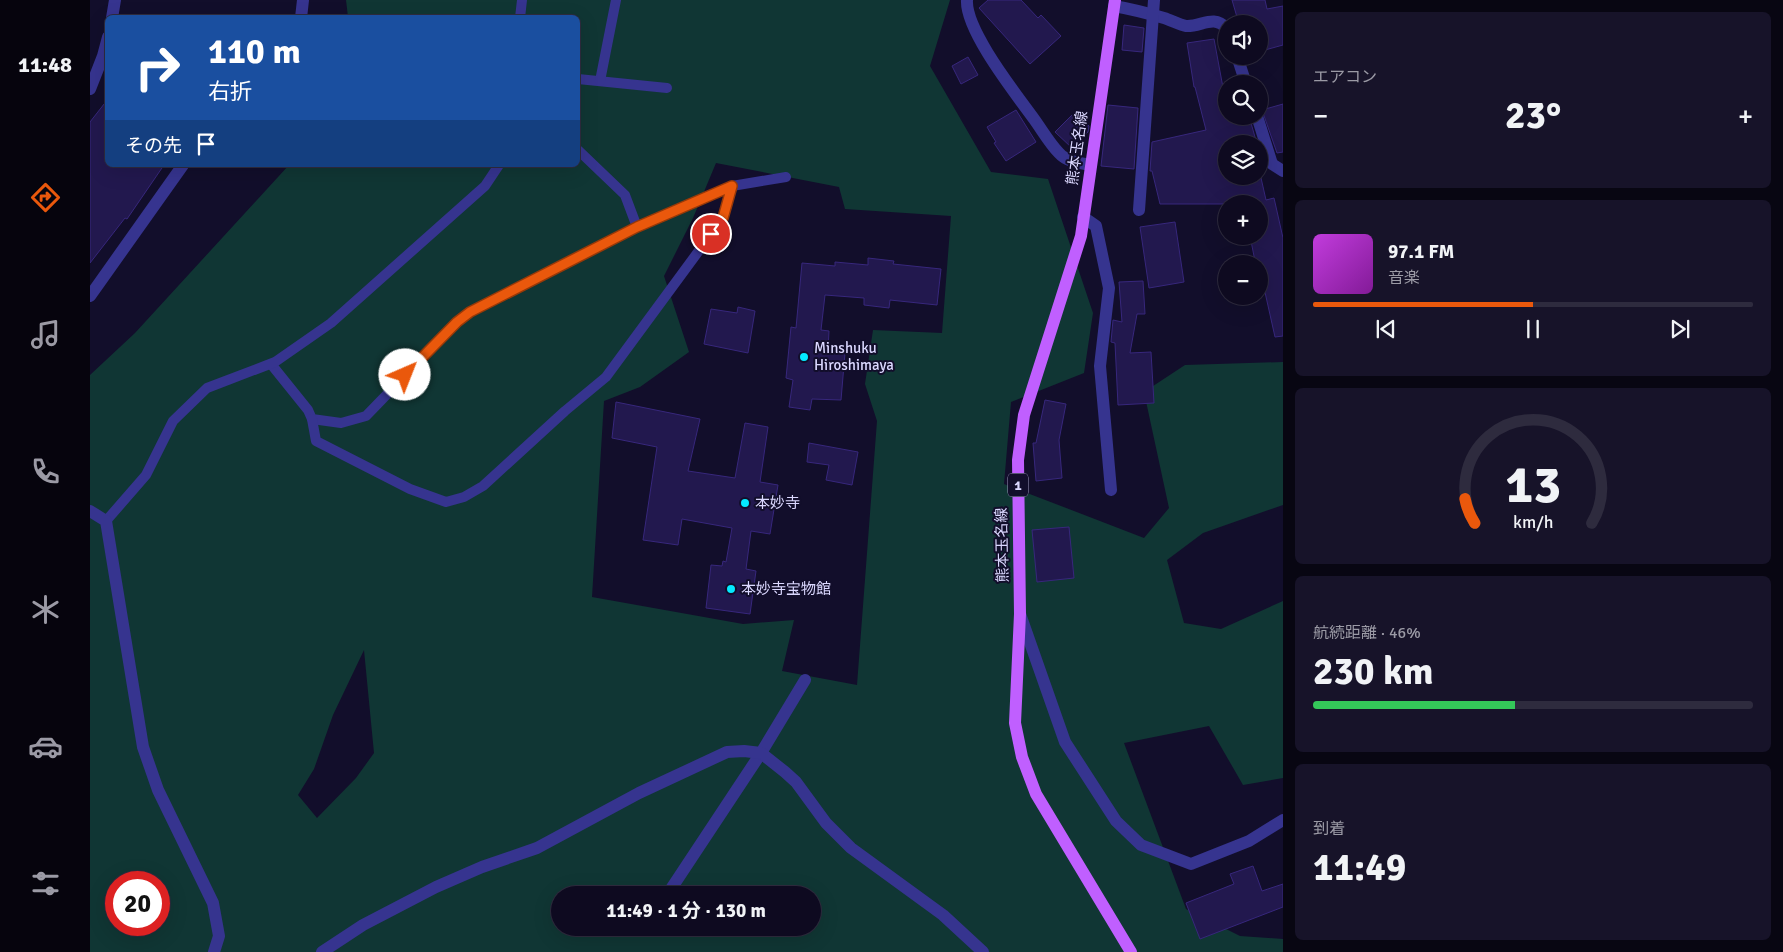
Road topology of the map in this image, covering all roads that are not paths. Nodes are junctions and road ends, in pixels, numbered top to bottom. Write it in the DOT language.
graph roads {
  1 [pos="115,0"];
  2 [pos="303,0"];
  3 [pos="522,0"];
  4 [pos="616,0"];
  5 [pos="967,0"];
  6 [pos="1154,0"];
  7 [pos="1114,3"];
  8 [pos="112,15"];
  9 [pos="301,15"];
  10 [pos="520,15"];
  11 [pos="1154,15"];
  12 [pos="1218,22"];
  13 [pos="105,48"];
  14 [pos="580,79"];
  15 [pos="600,81"];
  16 [pos="667,88"];
  17 [pos="90,89"];
  18 [pos="1260,125"];
  19 [pos="580,152"];
  20 [pos="1091,165"];
  21 [pos="182,167"];
  22 [pos="498,167"];
  23 [pos="1283,171"];
  24 [pos="786,177"];
  25 [pos="732,186"];
  26 [pos="1139,210"];
  27 [pos="1083,217"];
  28 [pos="637,227"];
  29 [pos="90,296"];
  30 [pos="271,364"];
  31 [pos="312,419"];
  32 [pos="1111,490"];
  33 [pos="90,511"];
  34 [pos="106,521"];
  35 [pos="1020,614"];
  36 [pos="805,680"];
  37 [pos="761,753"];
  38 [pos="1283,820"];
  39 [pos="673,886"];
  40 [pos="214,952"];
  41 [pos="322,952"];
  42 [pos="983,952"];
  43 [pos="1131,952"];
  1 -- 8 [label="street"];
  2 -- 9 [label="street"];
  3 -- 10 [label="lane"];
  4 -- 15 [label="lane"];
  5 -- 20 [label="street"];
  6 -- 11 [label="street"];
  7 -- 11 [label="street"];
  7 -- 20 [label="main road, 熊本玉名線 / 1"];
  11 -- 12 [label="street"];
  11 -- 26 [label="street"];
  13 -- 17 [label="street"];
  14 -- 15 [label="lane"];
  15 -- 16 [label="lane"];
  18 -- 23 [label="street"];
  19 -- 28 [label="lane"];
  20 -- 27 [label="main road, 熊本玉名線 / 1"];
  21 -- 29 [label="street"];
  22 -- 30 [label="lane"];
  24 -- 25 [label="lane"];
  25 -- 28 [label="lane"];
  25 -- 31 [label="lane"];
  27 -- 32 [label="street"];
  27 -- 35 [label="main road, 熊本玉名線 / 1"];
  28 -- 31 [label="lane"];
  30 -- 31 [label="lane"];
  30 -- 34 [label="lane"];
  33 -- 34 [label="street"];
  34 -- 40 [label="street"];
  35 -- 38 [label="street"];
  35 -- 43 [label="main road, 熊本玉名線 / 1"];
  36 -- 37 [label="street"];
  37 -- 39 [label="street"];
  37 -- 41 [label="street"];
  37 -- 42 [label="street"];
}
